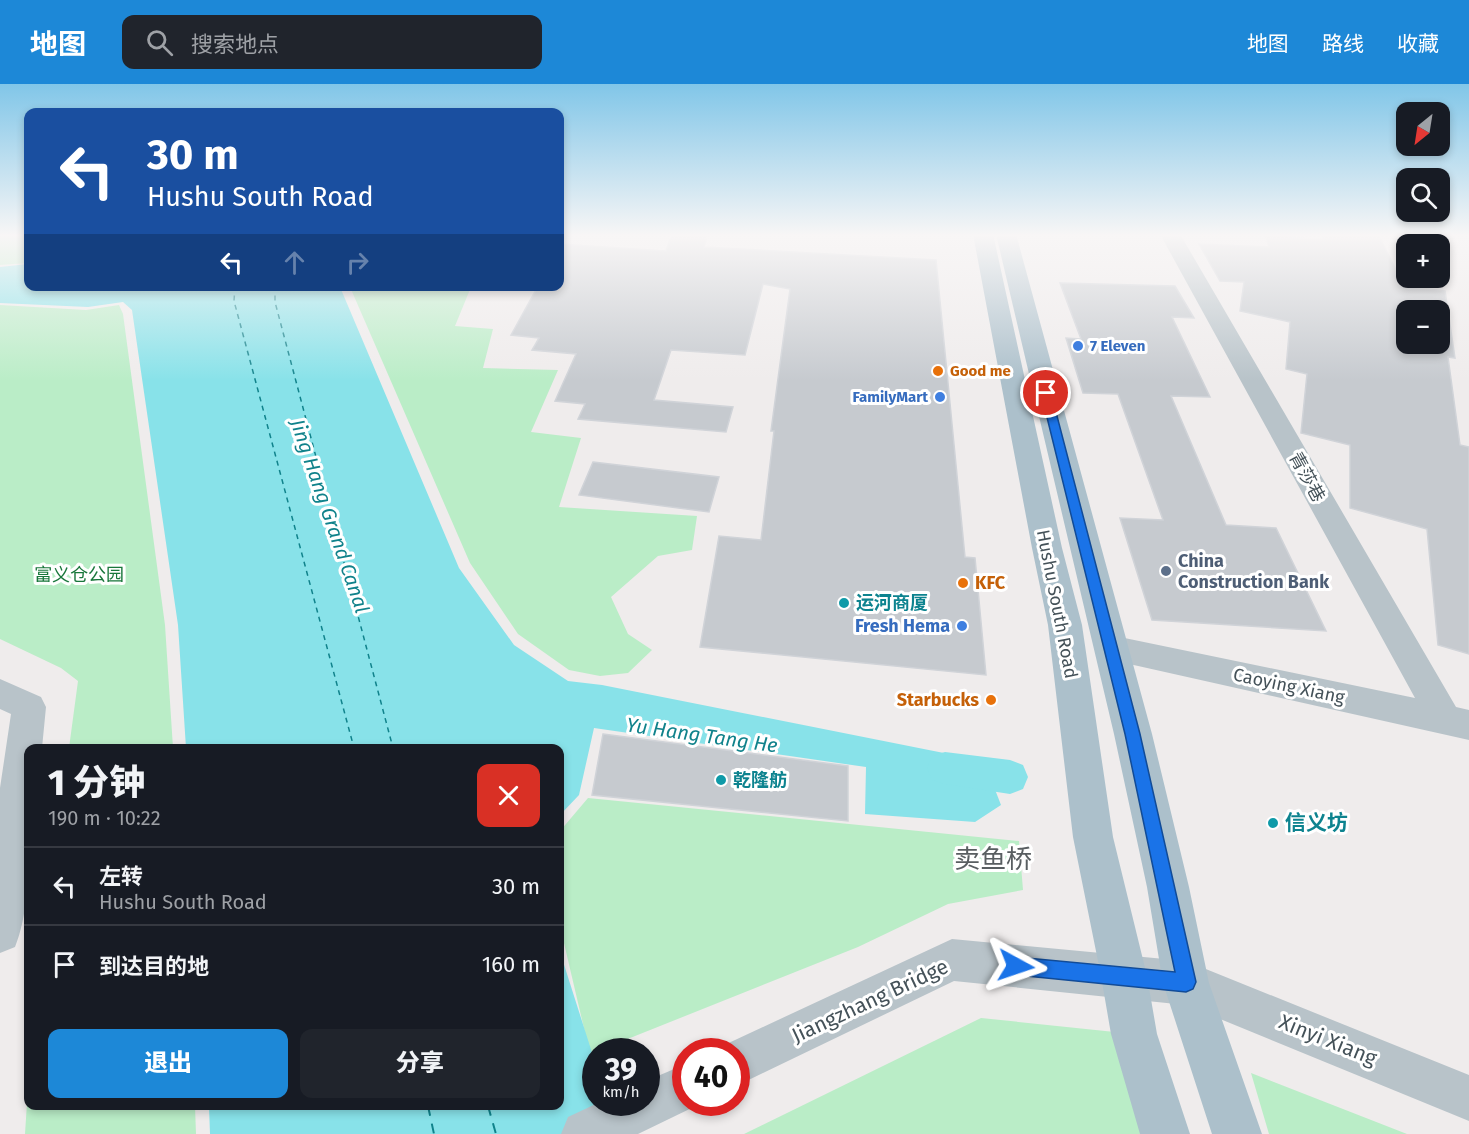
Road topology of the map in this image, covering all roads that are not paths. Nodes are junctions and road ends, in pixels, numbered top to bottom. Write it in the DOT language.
graph roads {
  1 [pos="993,283"];
  2 [pos="1018,283"];
  3 [pos="1199,283"];
  4 [pos="1110,648"];
  5 [pos="0,693"];
  6 [pos="1457,722"];
  7 [pos="0,932"];
  8 [pos="1124,976"];
  9 [pos="1186,982"];
  10 [pos="750,1056"];
  11 [pos="672,1094"];
  12 [pos="1469,1098"];
  13 [pos="585,1134"];
  14 [pos="1165,1134"];
  15 [pos="1237,1134"];
  1 -- 8 [label="main road, Hushu South Road"];
  2 -- 4 [label="main road, Hushu South Road"];
  3 -- 6 [label="street, 青莎巷"];
  4 -- 6 [label="street, Caoying Xiang"];
  4 -- 9 [label="main road, Hushu South Road"];
  5 -- 7 [label="street"];
  8 -- 9 [label="street, Jiangzhang Bridge"];
  8 -- 10 [label="street, Jiangzhang Bridge"];
  8 -- 14 [label="main road, Hushu South Road"];
  9 -- 12 [label="street, Xinyi Xiang"];
  9 -- 15 [label="main road, Hushu South Road"];
  11 -- 13 [label="street"];
}
